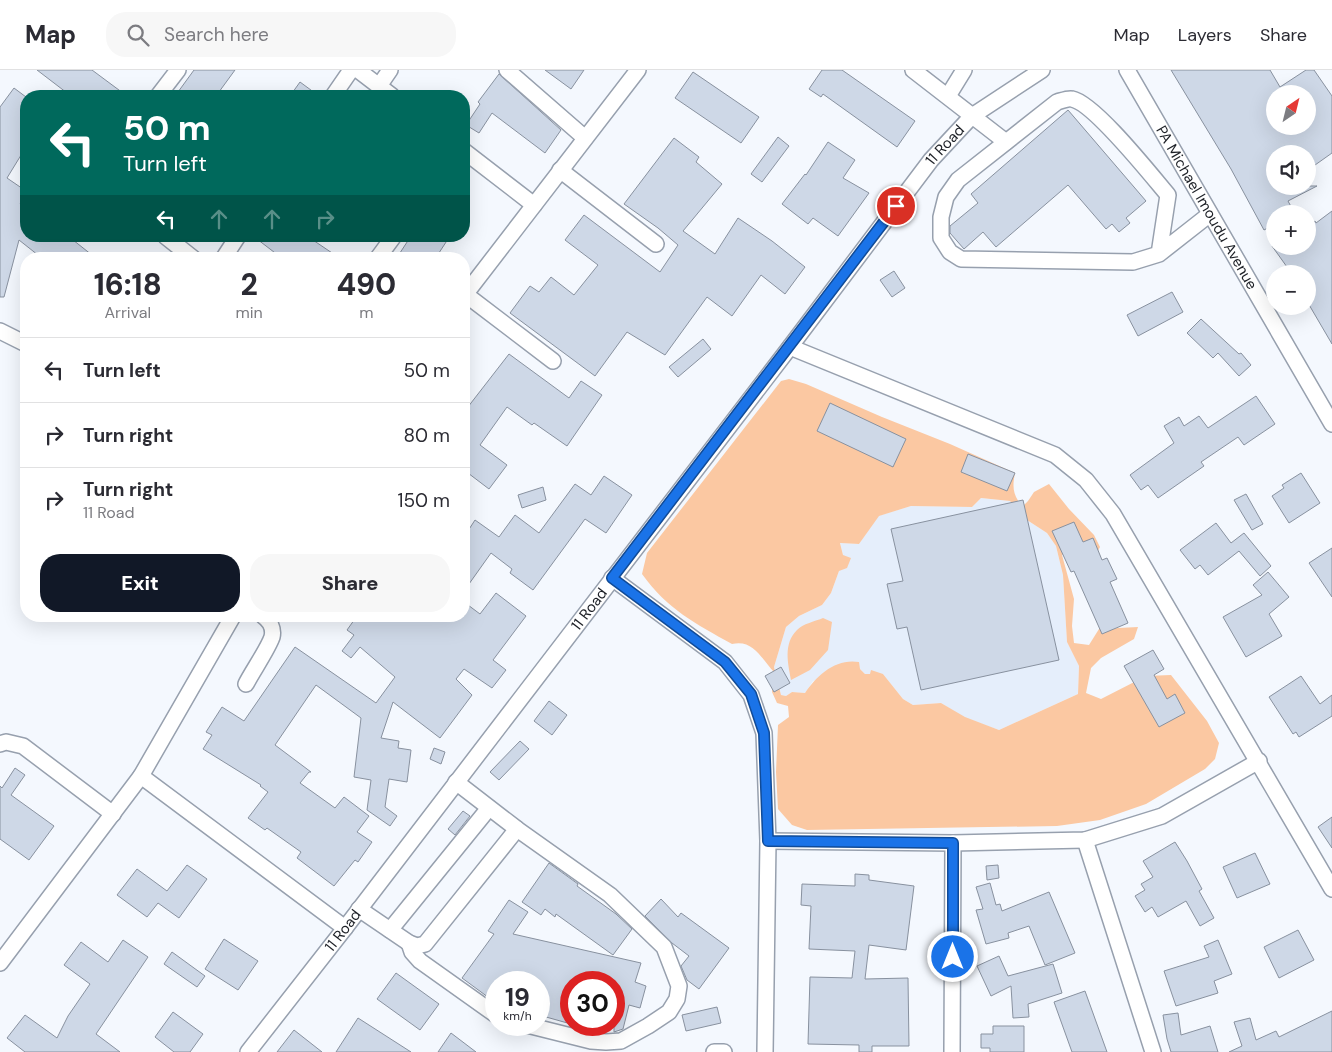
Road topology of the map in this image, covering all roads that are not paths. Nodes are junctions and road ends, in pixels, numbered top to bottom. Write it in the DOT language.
graph roads {
  1 [pos="178,70"];
  2 [pos="351,70"];
  3 [pos="358,70"];
  4 [pos="390,70"];
  5 [pos="507,70"];
  6 [pos="638,70"];
  7 [pos="913,70"];
  8 [pos="964,70"];
  9 [pos="1042,70"];
  10 [pos="1126,70"];
  11 [pos="379,86"];
  12 [pos="163,90"];
  13 [pos="337,90"];
  14 [pos="384,90"];
  15 [pos="948,96"];
  16 [pos="972,116"];
  17 [pos="585,138"];
  18 [pos="1006,142"];
  19 [pos="470,156"];
  20 [pos="560,170"];
  21 [pos="534,205"];
  22 [pos="1210,214"];
  23 [pos="173,242"];
  24 [pos="656,244"];
  25 [pos="185,252"];
  26 [pos="1159,254"];
  27 [pos="470,287"];
  28 [pos="470,300"];
  29 [pos="0,331"];
  30 [pos="20,341"];
  31 [pos="790,347"];
  32 [pos="553,362"];
  33 [pos="1332,424"];
  34 [pos="612,578"];
  35 [pos="230,622"];
  36 [pos="270,622"];
  37 [pos="246,684"];
  38 [pos="0,744"];
  39 [pos="1259,762"];
  40 [pos="141,776"];
  41 [pos="456,782"];
  42 [pos="489,808"];
  43 [pos="113,814"];
  44 [pos="517,829"];
  45 [pos="1085,840"];
  46 [pos="768,841"];
  47 [pos="953,843"];
  48 [pos="1332,889"];
  49 [pos="359,909"];
  50 [pos="345,928"];
  51 [pos="390,930"];
  52 [pos="409,943"];
  53 [pos="0,963"];
  54 [pos="485,1007"];
  55 [pos="550,1031"];
  56 [pos="248,1052"];
  57 [pos="714,1052"];
  58 [pos="724,1052"];
  59 [pos="765,1052"];
  60 [pos="952,1052"];
  61 [pos="1153,1052"];
  1 -- 12 [label="street"];
  2 -- 13 [label="street"];
  3 -- 11 [label="street"];
  4 -- 11 [label="street"];
  5 -- 17 [label="street"];
  6 -- 17 [label="street"];
  7 -- 15 [label="street"];
  8 -- 15 [label="street"];
  9 -- 16 [label="street, 11 Road"];
  10 -- 22 [label="street, PA Michael Imoudu Avenue"];
  11 -- 14 [label="street"];
  15 -- 16 [label="street"];
  16 -- 18 [label="street"];
  16 -- 31 [label="street, 11 Road"];
  17 -- 20 [label="street"];
  18 -- 26 [label="street"];
  18 -- 26 [label="street"];
  19 -- 21 [label="street"];
  20 -- 21 [label="street"];
  20 -- 24 [label="street"];
  21 -- 27 [label="street"];
  22 -- 26 [label="street"];
  22 -- 33 [label="street, PA Michael Imoudu Avenue"];
  23 -- 25 [label="street"];
  28 -- 32 [label="street"];
  29 -- 30 [label="street"];
  31 -- 34 [label="street, 11 Road"];
  31 -- 39 [label="street"];
  34 -- 41 [label="street, 11 Road"];
  34 -- 46 [label="street"];
  35 -- 40 [label="street"];
  36 -- 37 [label="street"];
  38 -- 43 [label="street"];
  39 -- 45 [label="street"];
  39 -- 48 [label="street"];
  40 -- 43 [label="street"];
  40 -- 50 [label="street"];
  41 -- 42 [label="street"];
  41 -- 49 [label="street, 11 Road"];
  42 -- 44 [label="street"];
  42 -- 51 [label="street"];
  43 -- 53 [label="street"];
  44 -- 52 [label="street"];
  44 -- 55 [label="street"];
  45 -- 47 [label="street"];
  45 -- 61 [label="street"];
  46 -- 47 [label="street"];
  46 -- 59 [label="street"];
  47 -- 60 [label="street"];
  49 -- 50 [label="street, 11 Road"];
  49 -- 51 [label="street"];
  50 -- 56 [label="street, 11 Road"];
  51 -- 52 [label="street"];
  52 -- 54 [label="street"];
  57 -- 58 [label="street"];
}
